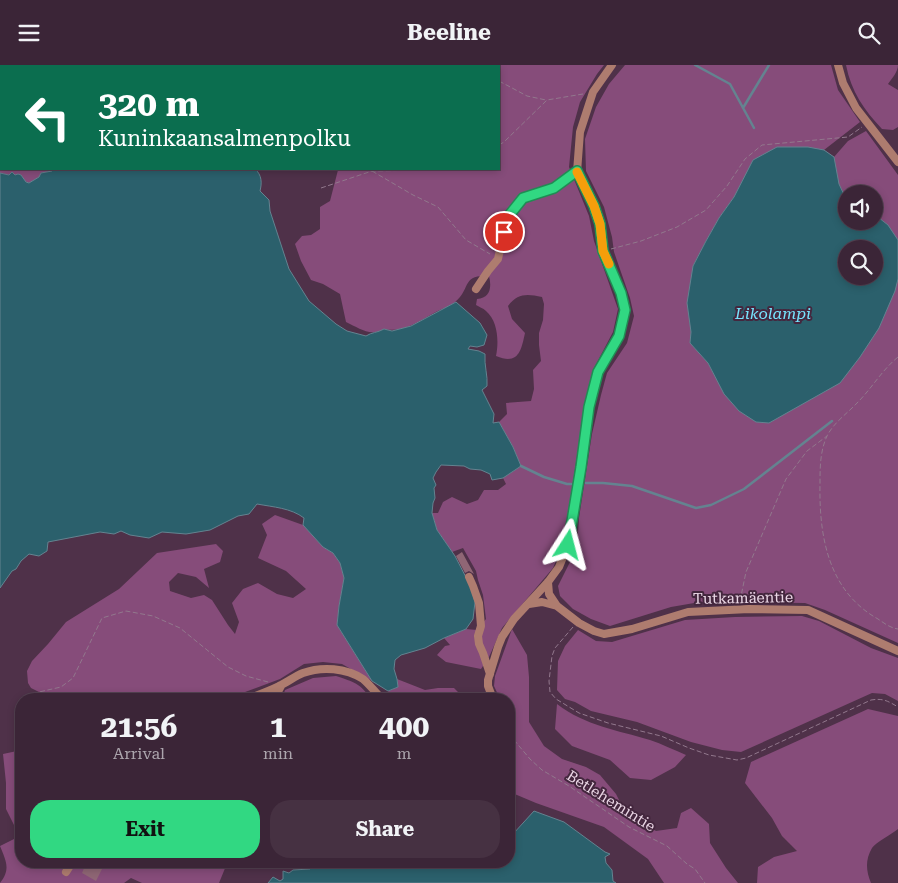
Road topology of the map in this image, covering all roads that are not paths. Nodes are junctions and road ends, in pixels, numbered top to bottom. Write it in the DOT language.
graph roads {
  1 [pos="612,65"];
  2 [pos="838,65"];
  3 [pos="898,162"];
  4 [pos="577,171"];
  5 [pos="476,289"];
  6 [pos="469,577"];
  7 [pos="548,582"];
  8 [pos="529,604"];
  9 [pos="557,606"];
  10 [pos="898,651"];
  11 [pos="490,674"];
  12 [pos="281,685"];
  13 [pos="262,693"];
  14 [pos="277,693"];
  15 [pos="376,693"];
  16 [pos="490,693"];
  17 [pos="69,868"];
  18 [pos="66,872"];
  1 -- 4 [label="street"];
  2 -- 3 [label="street"];
  4 -- 5 [label="street"];
  4 -- 7 [label="street"];
  6 -- 11 [label="street"];
  7 -- 8 [label="street"];
  7 -- 9 [label="street"];
  8 -- 9 [label="street"];
  8 -- 11 [label="street"];
  9 -- 10 [label="street, Tutkamäentie"];
  11 -- 16 [label="street"];
  12 -- 13 [label="street"];
  12 -- 14 [label="street"];
  12 -- 15 [label="street"];
  17 -- 18 [label="street"];
}
